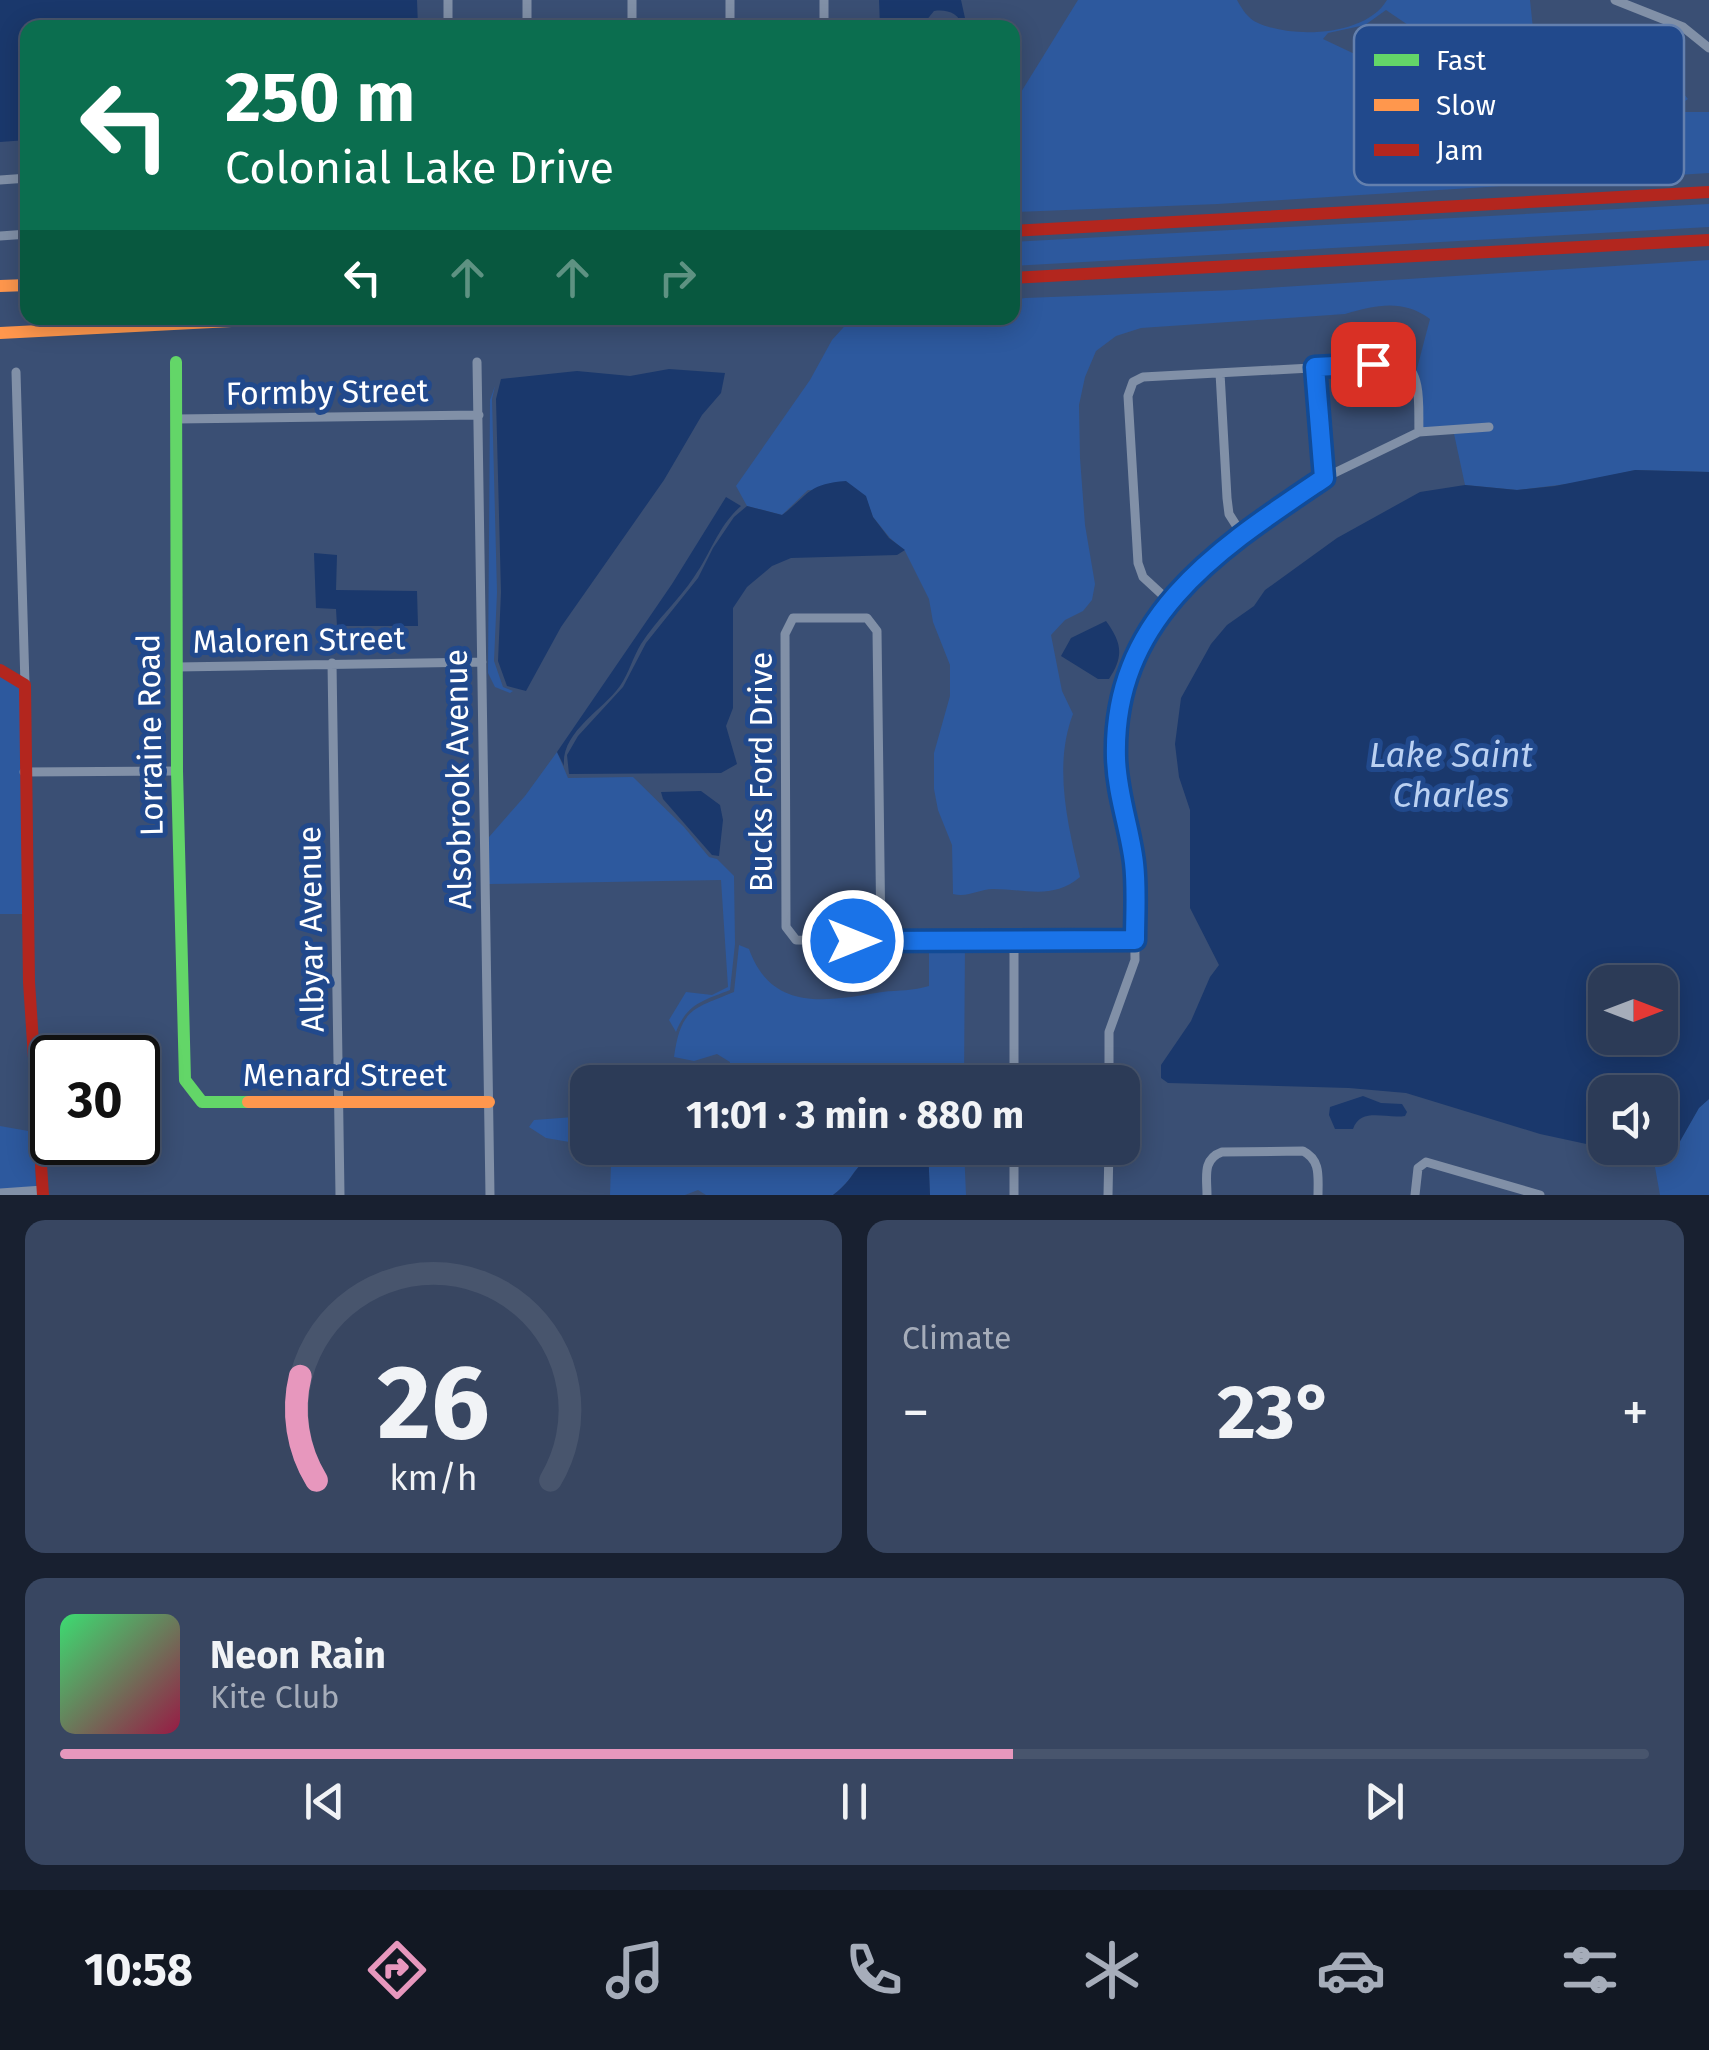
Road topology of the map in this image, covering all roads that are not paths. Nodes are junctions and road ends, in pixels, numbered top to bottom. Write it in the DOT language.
graph roads {
  1 [pos="1615,0"];
  2 [pos="1678,25"];
  3 [pos="1684,28"];
  4 [pos="1709,48"];
  5 [pos="1709,192"];
  6 [pos="1020,230"];
  7 [pos="1709,240"];
  8 [pos="1020,278"];
  9 [pos="154,325"];
  10 [pos="0,333"];
  11 [pos="176,362"];
  12 [pos="477,362"];
  13 [pos="1315,367"];
  14 [pos="16,372"];
  15 [pos="1220,373"];
  16 [pos="480,415"];
  17 [pos="176,419"];
  18 [pos="1490,427"];
  19 [pos="1419,432"];
  20 [pos="1324,478"];
  21 [pos="1242,533"];
  22 [pos="1169,600"];
  23 [pos="482,662"];
  24 [pos="332,663"];
  25 [pos="176,667"];
  26 [pos="0,670"];
  27 [pos="25,685"];
  28 [pos="177,771"];
  29 [pos="24,772"];
  30 [pos="1014,940"];
  31 [pos="1135,940"];
  32 [pos="881,942"];
  33 [pos="1014,1065"];
  34 [pos="1109,1065"];
  35 [pos="202,1102"];
  36 [pos="339,1102"];
  37 [pos="489,1102"];
  38 [pos="1014,1165"];
  39 [pos="1108,1165"];
  40 [pos="43,1192"];
  41 [pos="0,1194"];
  42 [pos="340,1195"];
  43 [pos="490,1195"];
  44 [pos="1014,1195"];
  45 [pos="1108,1195"];
  46 [pos="1207,1195"];
  47 [pos="1318,1195"];
  48 [pos="1415,1195"];
  49 [pos="1540,1195"];
  1 -- 2 [label="street"];
  3 -- 4 [label="street"];
  5 -- 6 [label="main road"];
  7 -- 8 [label="main road"];
  9 -- 10 [label="main road"];
  11 -- 17 [label="main road, Lorraine Road"];
  12 -- 16 [label="street, Alsobrook Avenue"];
  13 -- 15 [label="street"];
  13 -- 19 [label="street"];
  13 -- 20 [label="street"];
  14 -- 27 [label="street"];
  15 -- 21 [label="street"];
  15 -- 22 [label="street"];
  16 -- 17 [label="street, Formby Street"];
  16 -- 23 [label="street, Alsobrook Avenue"];
  17 -- 25 [label="main road, Lorraine Road"];
  18 -- 19 [label="street"];
  19 -- 20 [label="street"];
  20 -- 21 [label="street"];
  21 -- 22 [label="street"];
  22 -- 31 [label="street"];
  23 -- 24 [label="street, Maloren Street"];
  23 -- 37 [label="street, Alsobrook Avenue"];
  24 -- 25 [label="street, Maloren Street"];
  24 -- 36 [label="street, Albyar Avenue"];
  25 -- 28 [label="main road, Lorraine Road"];
  26 -- 27 [label="main road"];
  27 -- 29 [label="main road"];
  28 -- 29 [label="street"];
  28 -- 35 [label="main road, Lorraine Road"];
  29 -- 40 [label="main road"];
  30 -- 31 [label="street, Bucks Ford Drive"];
  30 -- 32 [label="street, Bucks Ford Drive"];
  30 -- 33 [label="street"];
  31 -- 34 [label="street"];
  32 -- 32 [label="street, Bucks Ford Drive"];
  35 -- 36 [label="main road, Menard Street"];
  36 -- 37 [label="main road, Menard Street"];
  36 -- 42 [label="street, Albyar Avenue"];
  37 -- 43 [label="street, Alsobrook Avenue"];
  38 -- 44 [label="street"];
  39 -- 45 [label="street"];
  40 -- 41 [label="street"];
  46 -- 47 [label="street"];
  48 -- 49 [label="street"];
}
